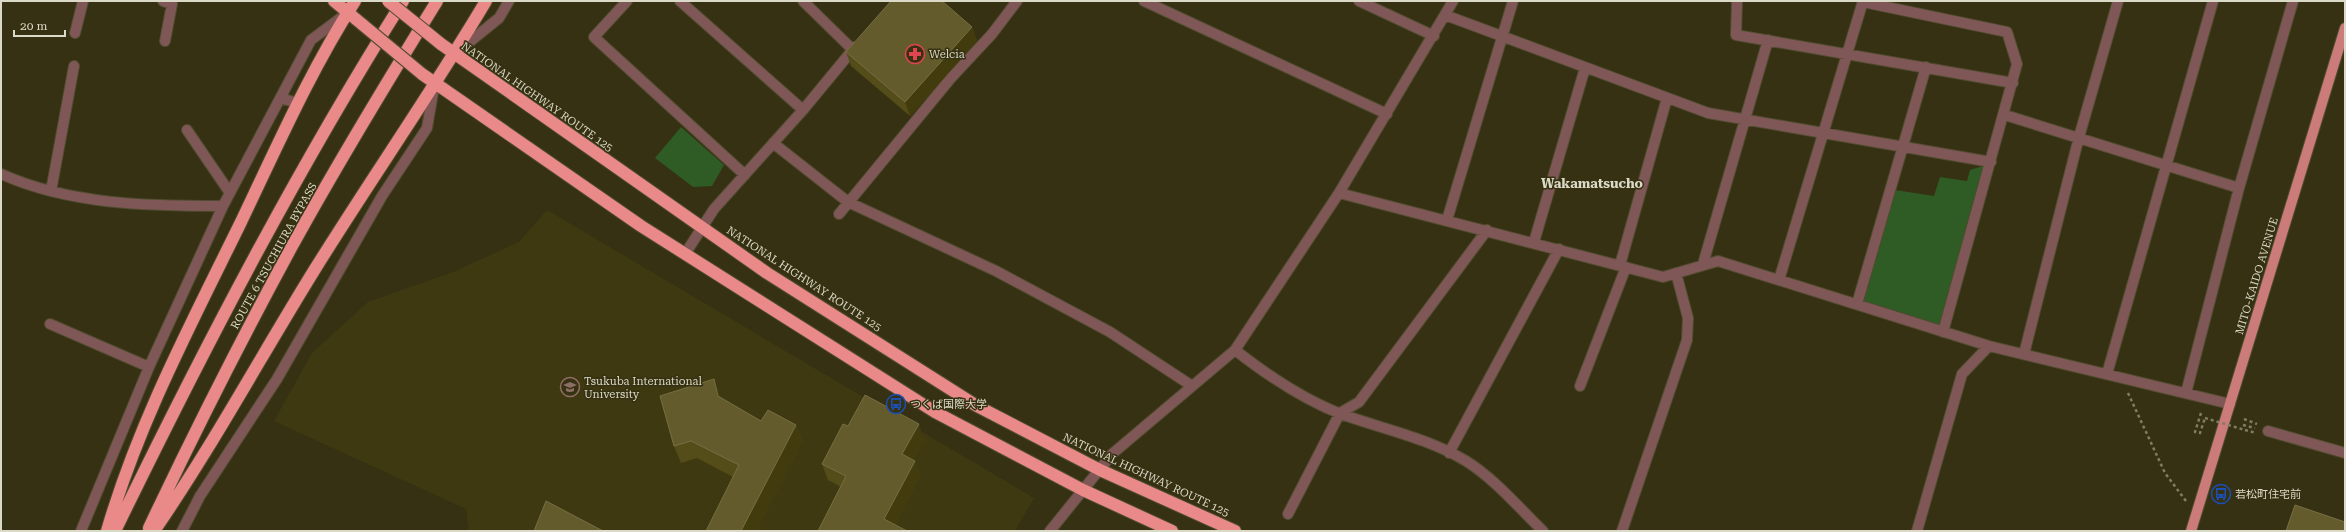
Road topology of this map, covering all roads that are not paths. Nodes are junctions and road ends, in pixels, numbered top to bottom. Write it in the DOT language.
graph roads {
  1 [pos="83,1"];
  2 [pos="163,1"];
  3 [pos="334,1"];
  4 [pos="355,1"];
  5 [pos="388,1"];
  6 [pos="403,1"];
  7 [pos="437,1"];
  8 [pos="486,1"];
  9 [pos="509,1"];
  10 [pos="627,1"];
  11 [pos="680,1"];
  12 [pos="803,1"];
  13 [pos="1017,1"];
  14 [pos="1144,1"];
  15 [pos="1360,1"];
  16 [pos="1453,1"];
  17 [pos="1512,1"];
  18 [pos="1737,1"];
  19 [pos="2118,1"];
  20 [pos="2213,1"];
  21 [pos="2293,1"];
  22 [pos="1863,2"];
  23 [pos="348,12"];
  24 [pos="1445,15"];
  25 [pos="2345,28"];
  26 [pos="75,33"];
  27 [pos="1434,36"];
  28 [pos="1502,36"];
  29 [pos="863,39"];
  30 [pos="1768,40"];
  31 [pos="165,41"];
  32 [pos="853,50"];
  33 [pos="1848,53"];
  34 [pos="454,54"];
  35 [pos="74,66"];
  36 [pos="1926,67"];
  37 [pos="1585,68"];
  38 [pos="2013,83"];
  39 [pos="434,84"];
  40 [pos="280,98"];
  41 [pos="1667,98"];
  42 [pos="298,103"];
  43 [pos="803,110"];
  44 [pos="1387,114"];
  45 [pos="2005,115"];
  46 [pos="1745,119"];
  47 [pos="187,130"];
  48 [pos="1822,133"];
  49 [pos="2079,137"];
  50 [pos="774,143"];
  51 [pos="1903,148"];
  52 [pos="1991,162"];
  53 [pos="2166,164"];
  54 [pos="1,174"];
  55 [pos="744,175"];
  56 [pos="2239,188"];
  57 [pos="51,191"];
  58 [pos="230,193"];
  59 [pos="1339,193"];
  60 [pos="848,202"];
  61 [pos="223,206"];
  62 [pos="839,214"];
  63 [pos="1447,220"];
  64 [pos="702,228"];
  65 [pos="1487,230"];
  66 [pos="1534,242"];
  67 [pos="1559,249"];
  68 [pos="685,254"];
  69 [pos="1703,264"];
  70 [pos="1623,266"];
  71 [pos="1676,273"];
  72 [pos="1779,280"];
  73 [pos="1857,304"];
  74 [pos="50,324"];
  75 [pos="1944,332"];
  76 [pos="1989,346"];
  77 [pos="1235,350"];
  78 [pos="2024,354"];
  79 [pos="149,367"];
  80 [pos="2107,374"];
  81 [pos="1192,386"];
  82 [pos="1580,386"];
  83 [pos="2186,394"];
  84 [pos="2230,404"];
  85 [pos="1340,413"];
  86 [pos="2268,431"];
  87 [pos="1449,453"];
  88 [pos="2345,453"];
  89 [pos="1100,470"];
  90 [pos="1083,490"];
  91 [pos="1288,514"];
  92 [pos="81,531"];
  93 [pos="107,531"];
  94 [pos="115,531"];
  95 [pos="147,531"];
  96 [pos="154,531"];
  97 [pos="182,531"];
  98 [pos="1050,531"];
  99 [pos="1172,531"];
  100 [pos="1236,531"];
  101 [pos="1543,531"];
  102 [pos="1622,531"];
  103 [pos="1917,531"];
  104 [pos="2191,531"];
  1 -- 26 [label="street"];
  2 -- 31 [label="street"];
  3 -- 23 [label="highway"];
  4 -- 23 [label="highway"];
  5 -- 34 [label="highway, NATIONAL HIGHWAY ROUTE 125, bridge"];
  6 -- 94 [label="highway, ROUTE 6 TSUCHIURA BYPASS"];
  7 -- 95 [label="highway, ROUTE 6 TSUCHIURA BYPASS"];
  8 -- 34 [label="highway"];
  9 -- 34 [label="street"];
  10 -- 55 [label="street"];
  11 -- 43 [label="street"];
  12 -- 32 [label="street"];
  13 -- 60 [label="street"];
  14 -- 44 [label="street"];
  15 -- 27 [label="street"];
  16 -- 24 [label="street"];
  17 -- 28 [label="street"];
  18 -- 30 [label="street"];
  19 -- 49 [label="street"];
  20 -- 53 [label="street"];
  21 -- 56 [label="street"];
  22 -- 33 [label="street"];
  22 -- 38 [label="street"];
  23 -- 39 [label="highway, bridge"];
  23 -- 40 [label="street"];
  23 -- 42 [label="highway"];
  24 -- 27 [label="street"];
  24 -- 28 [label="street"];
  25 -- 84 [label="main road, MITO-KAIDO AVENUE"];
  27 -- 44 [label="street"];
  28 -- 37 [label="street"];
  28 -- 63 [label="street"];
  29 -- 32 [label="street"];
  30 -- 33 [label="street"];
  30 -- 46 [label="street"];
  32 -- 43 [label="street"];
  33 -- 36 [label="street"];
  33 -- 48 [label="street"];
  34 -- 39 [label="highway"];
  34 -- 64 [label="highway, NATIONAL HIGHWAY ROUTE 125"];
  35 -- 57 [label="street"];
  36 -- 38 [label="street"];
  36 -- 51 [label="street"];
  37 -- 41 [label="street"];
  37 -- 66 [label="street"];
  38 -- 45 [label="street"];
  39 -- 68 [label="highway"];
  39 -- 96 [label="highway"];
  39 -- 97 [label="street"];
  40 -- 42 [label="street"];
  40 -- 58 [label="street"];
  41 -- 46 [label="street"];
  41 -- 70 [label="street"];
  42 -- 93 [label="highway"];
  43 -- 50 [label="street"];
  44 -- 59 [label="street"];
  45 -- 49 [label="street"];
  45 -- 52 [label="street"];
  46 -- 48 [label="street"];
  46 -- 69 [label="street"];
  47 -- 58 [label="street"];
  48 -- 51 [label="street"];
  48 -- 72 [label="street"];
  49 -- 53 [label="street"];
  49 -- 78 [label="street"];
  50 -- 55 [label="street"];
  50 -- 60 [label="street"];
  51 -- 52 [label="street"];
  51 -- 73 [label="street"];
  52 -- 75 [label="street"];
  53 -- 56 [label="street"];
  53 -- 80 [label="street"];
  54 -- 57 [label="street"];
  55 -- 64 [label="street"];
  56 -- 83 [label="street"];
  57 -- 61 [label="street"];
  58 -- 61 [label="street"];
  59 -- 63 [label="street"];
  59 -- 77 [label="street"];
  60 -- 62 [label="street"];
  60 -- 81 [label="street"];
  61 -- 79 [label="street"];
  63 -- 65 [label="street"];
  64 -- 68 [label="street"];
  64 -- 89 [label="highway, NATIONAL HIGHWAY ROUTE 125"];
  65 -- 66 [label="street"];
  65 -- 85 [label="street"];
  66 -- 67 [label="street"];
  67 -- 70 [label="street"];
  67 -- 87 [label="street"];
  68 -- 90 [label="highway"];
  69 -- 71 [label="street"];
  69 -- 72 [label="street"];
  70 -- 71 [label="street"];
  70 -- 82 [label="street"];
  71 -- 102 [label="street"];
  72 -- 73 [label="street"];
  73 -- 75 [label="street"];
  74 -- 79 [label="street"];
  75 -- 76 [label="street"];
  76 -- 78 [label="street"];
  76 -- 103 [label="street"];
  77 -- 81 [label="street"];
  77 -- 85 [label="street"];
  78 -- 80 [label="street"];
  79 -- 92 [label="street"];
  80 -- 83 [label="street"];
  81 -- 89 [label="street"];
  83 -- 84 [label="street"];
  84 -- 104 [label="main road, MITO-KAIDO AVENUE"];
  85 -- 87 [label="street"];
  85 -- 91 [label="street"];
  86 -- 88 [label="street"];
  87 -- 101 [label="street"];
  89 -- 90 [label="street"];
  89 -- 100 [label="highway, NATIONAL HIGHWAY ROUTE 125"];
  90 -- 98 [label="street"];
  90 -- 99 [label="highway"];
}
